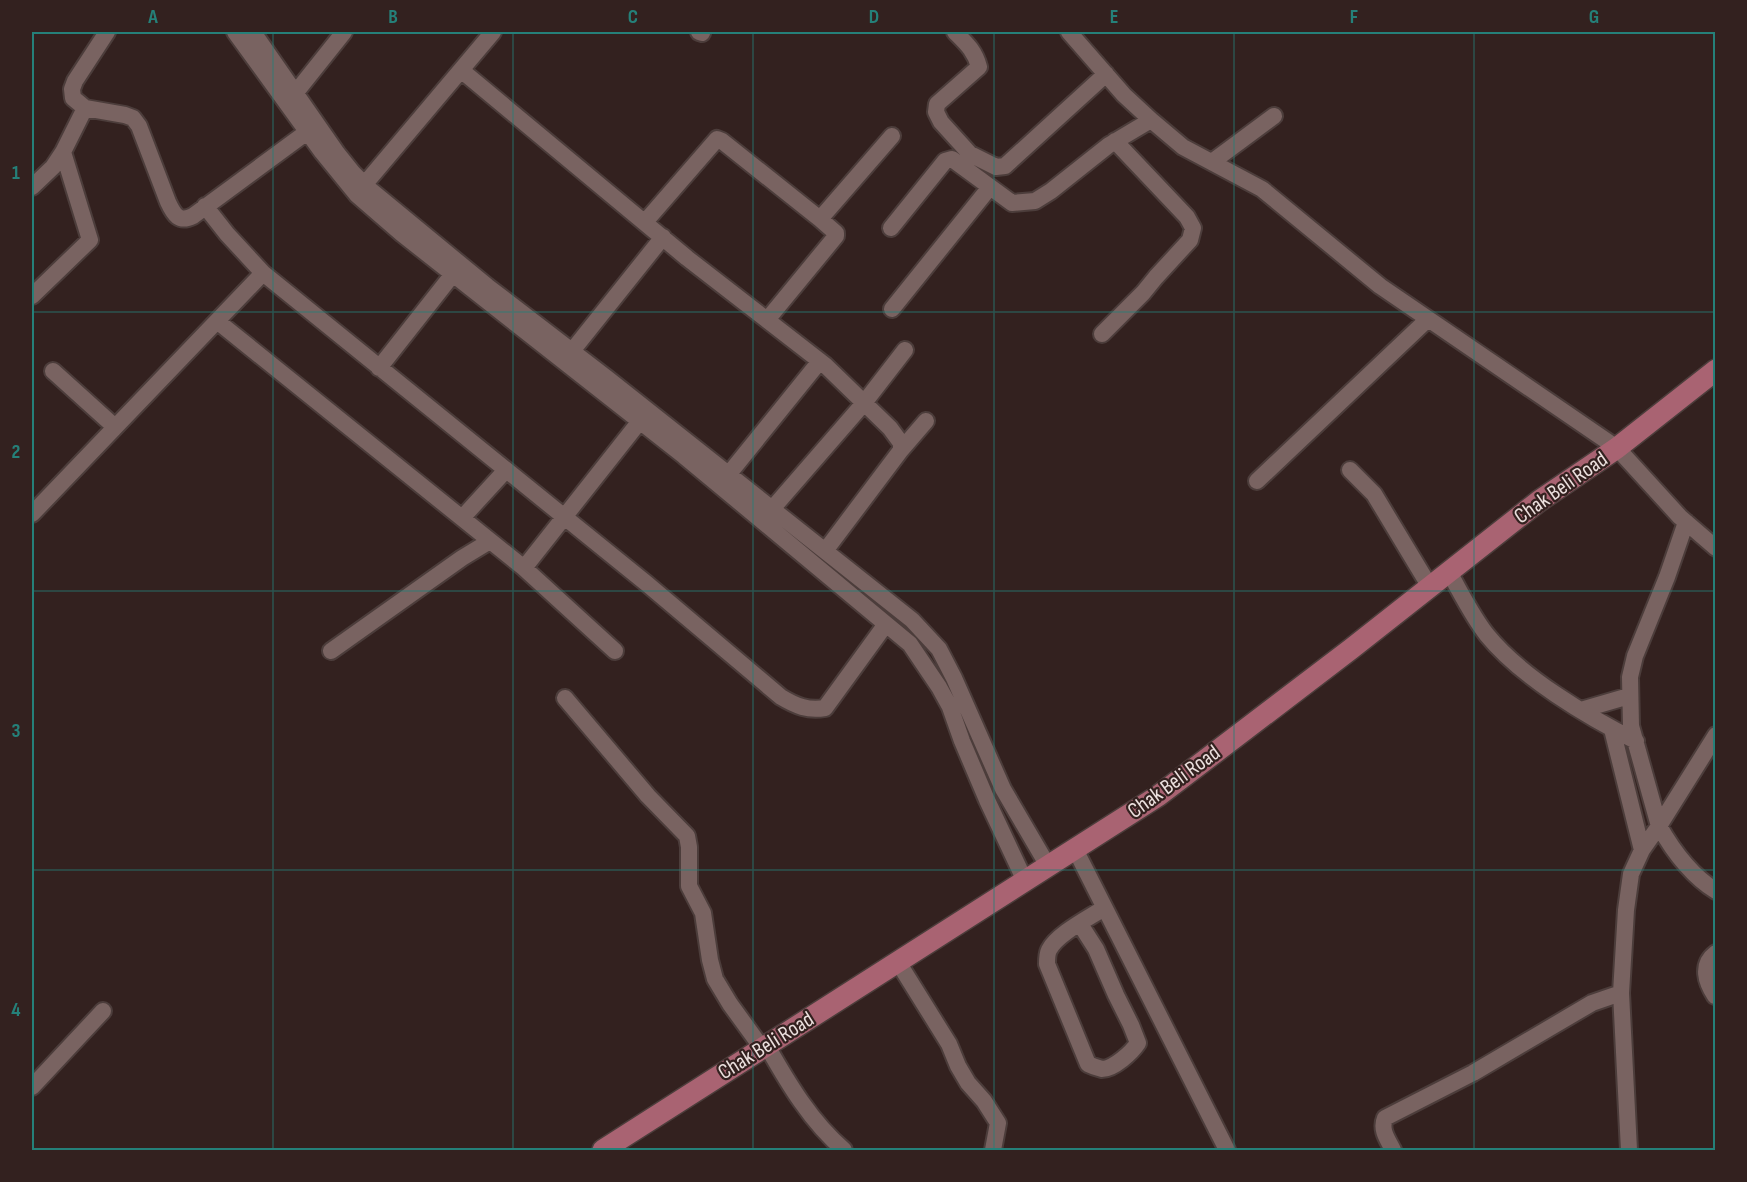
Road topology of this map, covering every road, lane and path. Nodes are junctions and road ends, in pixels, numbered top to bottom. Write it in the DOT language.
graph roads {
  1 [pos="107,32"];
  2 [pos="235,32"];
  3 [pos="253,32"];
  4 [pos="344,32"];
  5 [pos="493,32"];
  6 [pos="955,32"];
  7 [pos="1068,32"];
  8 [pos="461,70"];
  9 [pos="1106,74"];
  10 [pos="291,98"];
  11 [pos="85,108"];
  12 [pos="1274,116"];
  13 [pos="1151,120"];
  14 [pos="307,132"];
  15 [pos="892,136"];
  16 [pos="1115,141"];
  17 [pos="63,152"];
  18 [pos="1212,162"];
  19 [pos="364,185"];
  20 [pos="32,187"];
  21 [pos="990,187"];
  22 [pos="205,206"];
  23 [pos="820,219"];
  24 [pos="645,222"];
  25 [pos="891,228"];
  26 [pos="663,237"];
  27 [pos="263,273"];
  28 [pos="453,274"];
  29 [pos="32,296"];
  30 [pos="892,309"];
  31 [pos="1428,319"];
  32 [pos="767,320"];
  33 [pos="217,321"];
  34 [pos="1102,334"];
  35 [pos="905,350"];
  36 [pos="572,351"];
  37 [pos="820,361"];
  38 [pos="379,368"];
  39 [pos="1716,370"];
  40 [pos="53,371"];
  41 [pos="603,383"];
  42 [pos="864,403"];
  43 [pos="926,420"];
  44 [pos="640,421"];
  45 [pos="115,427"];
  46 [pos="1617,448"];
  47 [pos="901,450"];
  48 [pos="506,470"];
  49 [pos="1350,470"];
  50 [pos="728,475"];
  51 [pos="1257,481"];
  52 [pos="772,509"];
  53 [pos="32,514"];
  54 [pos="565,517"];
  55 [pos="462,518"];
  56 [pos="1686,522"];
  57 [pos="490,541"];
  58 [pos="1716,548"];
  59 [pos="825,551"];
  60 [pos="524,568"];
  61 [pos="1449,572"];
  62 [pos="1430,587"];
  63 [pos="886,624"];
  64 [pos="331,651"];
  65 [pos="615,651"];
  66 [pos="1629,696"];
  67 [pos="564,698"];
  68 [pos="1581,711"];
  69 [pos="1612,729"];
  70 [pos="1716,735"];
  71 [pos="1636,741"];
  72 [pos="1647,782"];
  73 [pos="1627,789"];
  74 [pos="1653,804"];
  75 [pos="1632,811"];
  76 [pos="1659,826"];
  77 [pos="1074,849"];
  78 [pos="1642,850"];
  79 [pos="1048,866"];
  80 [pos="1025,881"];
  81 [pos="1716,891"];
  82 [pos="1104,908"];
  83 [pos="1080,924"];
  84 [pos="1716,953"];
  85 [pos="898,962"];
  86 [pos="1621,993"];
  87 [pos="1715,996"];
  88 [pos="103,1011"];
  89 [pos="764,1047"];
  90 [pos="32,1088"];
  91 [pos="603,1150"];
  92 [pos="843,1150"];
  93 [pos="993,1150"];
  94 [pos="1227,1150"];
  95 [pos="1393,1150"];
  96 [pos="1629,1150"];
  1 -- 11 [label="street"];
  2 -- 10 [label="street"];
  3 -- 10 [label="street"];
  4 -- 10 [label="street"];
  5 -- 8 [label="street"];
  6 -- 9 [label="street"];
  7 -- 9 [label="street"];
  8 -- 19 [label="street"];
  8 -- 24 [label="street"];
  9 -- 13 [label="street"];
  10 -- 14 [label="street"];
  10 -- 19 [label="street"];
  11 -- 17 [label="street"];
  11 -- 22 [label="street"];
  12 -- 18 [label="street"];
  13 -- 16 [label="street"];
  13 -- 18 [label="street"];
  14 -- 22 [label="street"];
  14 -- 28 [label="street"];
  15 -- 23 [label="street"];
  16 -- 21 [label="street"];
  16 -- 34 [label="street"];
  17 -- 20 [label="street"];
  17 -- 29 [label="street"];
  18 -- 31 [label="street"];
  19 -- 36 [label="street"];
  21 -- 25 [label="street"];
  21 -- 30 [label="street"];
  22 -- 27 [label="street"];
  23 -- 24 [label="street"];
  23 -- 32 [label="street"];
  24 -- 26 [label="street"];
  26 -- 32 [label="street"];
  26 -- 36 [label="street"];
  27 -- 33 [label="street"];
  27 -- 38 [label="street"];
  28 -- 38 [label="street"];
  28 -- 41 [label="street"];
  31 -- 46 [label="street"];
  31 -- 51 [label="street"];
  32 -- 37 [label="street"];
  33 -- 45 [label="street"];
  33 -- 55 [label="street"];
  35 -- 42 [label="street"];
  36 -- 41 [label="street"];
  37 -- 42 [label="street"];
  37 -- 50 [label="street"];
  38 -- 48 [label="street"];
  39 -- 46 [label="main road, Chak Beli Road"];
  40 -- 45 [label="street"];
  41 -- 44 [label="street"];
  41 -- 50 [label="street"];
  42 -- 47 [label="street"];
  42 -- 52 [label="street"];
  43 -- 47 [label="street"];
  44 -- 54 [label="street"];
  44 -- 63 [label="street"];
  45 -- 53 [label="street"];
  46 -- 56 [label="street"];
  46 -- 61 [label="main road, Chak Beli Road"];
  47 -- 59 [label="street"];
  48 -- 54 [label="street"];
  48 -- 55 [label="street"];
  49 -- 62 [label="street"];
  50 -- 52 [label="street"];
  52 -- 59 [label="street"];
  54 -- 60 [label="street"];
  54 -- 63 [label="street"];
  55 -- 57 [label="street"];
  56 -- 58 [label="street"];
  56 -- 66 [label="street"];
  57 -- 60 [label="street"];
  57 -- 64 [label="street"];
  59 -- 79 [label="street"];
  60 -- 65 [label="street"];
  61 -- 62 [label="main road, Chak Beli Road"];
  61 -- 68 [label="street"];
  62 -- 77 [label="main road, Chak Beli Road"];
  63 -- 80 [label="street"];
  66 -- 68 [label="street"];
  66 -- 71 [label="street"];
  67 -- 89 [label="street"];
  68 -- 69 [label="street"];
  69 -- 71 [label="street"];
  69 -- 73 [label="street"];
  70 -- 76 [label="street"];
  71 -- 72 [label="street"];
  72 -- 73 [label="street"];
  72 -- 74 [label="street"];
  73 -- 75 [label="street"];
  74 -- 75 [label="street"];
  74 -- 76 [label="street"];
  75 -- 78 [label="street"];
  76 -- 78 [label="street"];
  76 -- 81 [label="street"];
  77 -- 79 [label="main road, Chak Beli Road"];
  77 -- 82 [label="street"];
  78 -- 86 [label="street"];
  79 -- 80 [label="main road, Chak Beli Road"];
  80 -- 85 [label="main road, Chak Beli Road"];
  82 -- 83 [label="street"];
  82 -- 94 [label="street"];
  83 -- 83 [label="street"];
  84 -- 87 [label="street"];
  85 -- 89 [label="main road, Chak Beli Road"];
  85 -- 93 [label="street"];
  86 -- 95 [label="street"];
  86 -- 96 [label="street"];
  88 -- 90 [label="street"];
  89 -- 91 [label="main road, Chak Beli Road"];
  89 -- 92 [label="street"];
}
